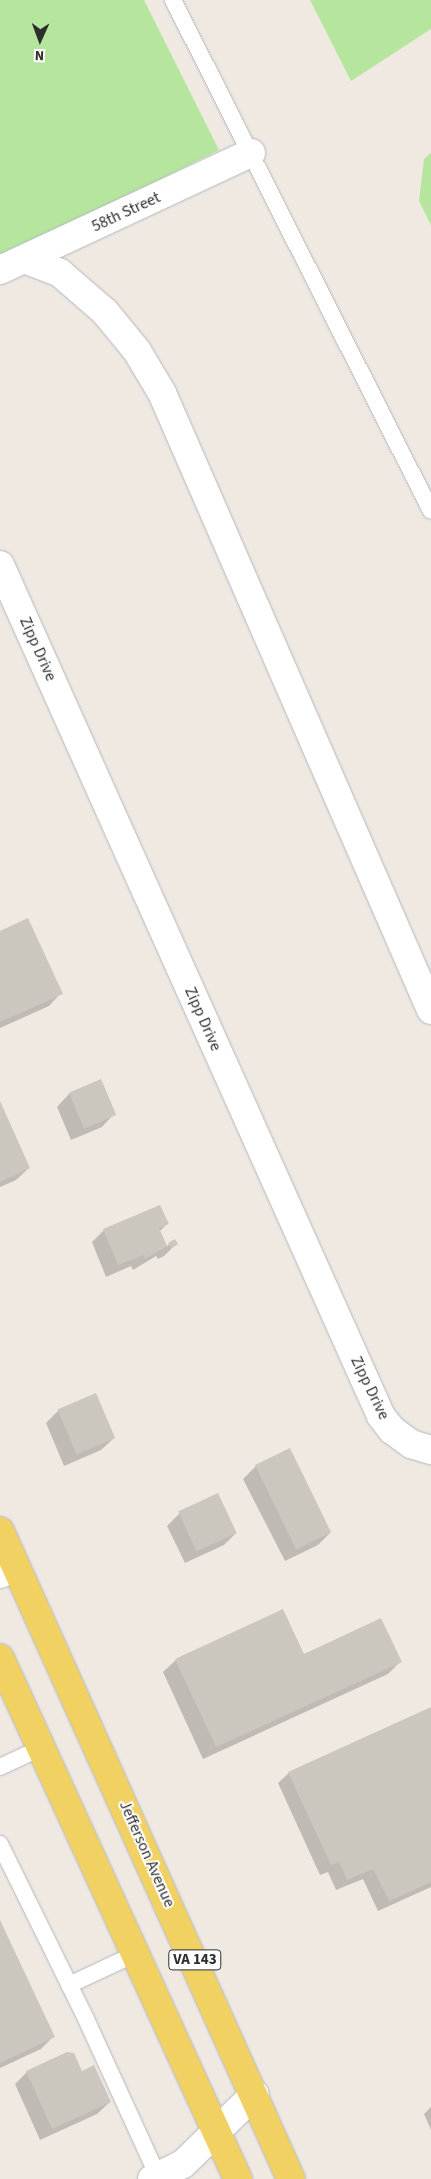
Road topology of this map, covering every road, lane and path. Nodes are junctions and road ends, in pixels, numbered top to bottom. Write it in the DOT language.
graph roads {
  1 [pos="173,0"];
  2 [pos="251,153"];
  3 [pos="24,259"];
  4 [pos="0,270"];
  5 [pos="431,511"];
  6 [pos="0,564"];
  7 [pos="431,1010"];
  8 [pos="431,1450"];
  9 [pos="0,1531"];
  10 [pos="8,1570"];
  11 [pos="0,1658"];
  12 [pos="41,1748"];
  13 [pos="0,1767"];
  14 [pos="0,1844"];
  15 [pos="135,1954"];
  16 [pos="69,1985"];
  17 [pos="255,2094"];
  18 [pos="217,2133"];
  19 [pos="155,2178"];
  20 [pos="238,2179"];
  21 [pos="291,2179"];
  1 -- 2 [label="lane"];
  2 -- 3 [label="street, 58th Street"];
  2 -- 5 [label="lane"];
  3 -- 4 [label="street, 58th Street"];
  3 -- 7 [label="street"];
  6 -- 8 [label="street, Zipp Drive"];
  9 -- 10 [label="main road, Jefferson Avenue / VA 143"];
  10 -- 17 [label="main road, Jefferson Avenue / VA 143"];
  11 -- 12 [label="main road, VA 143"];
  12 -- 13 [label="lane"];
  12 -- 15 [label="main road, VA 143"];
  14 -- 16 [label="lane"];
  15 -- 16 [label="lane"];
  15 -- 18 [label="main road, VA 143"];
  16 -- 19 [label="lane"];
  17 -- 18 [label="street"];
  17 -- 21 [label="main road, Jefferson Avenue / VA 143"];
  18 -- 19 [label="street"];
  18 -- 20 [label="main road, VA 143"];
}
